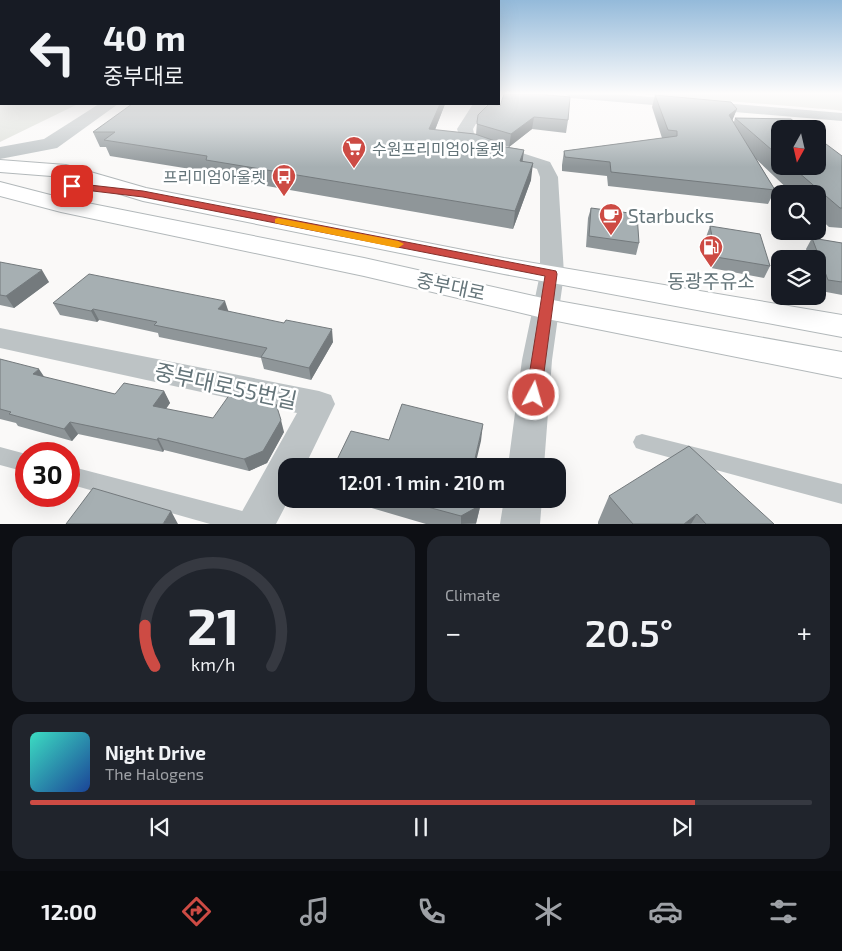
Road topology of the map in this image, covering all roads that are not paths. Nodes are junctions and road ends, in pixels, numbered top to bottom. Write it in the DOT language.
graph roads {
  1 [pos="88,118"];
  2 [pos="471,118"];
  3 [pos="50,144"];
  4 [pos="0,153"];
  5 [pos="0,166"];
  6 [pos="66,172"];
  7 [pos="0,178"];
  8 [pos="0,189"];
  9 [pos="143,194"];
  10 [pos="0,203"];
  11 [pos="61,205"];
  12 [pos="382,241"];
  13 [pos="364,267"];
  14 [pos="552,274"];
  15 [pos="679,297"];
  16 [pos="547,309"];
  17 [pos="842,326"];
  18 [pos="684,334"];
  19 [pos="0,338"];
  20 [pos="842,365"];
  21 [pos="642,442"];
  22 [pos="0,456"];
  23 [pos="527,458"];
  24 [pos="15,461"];
  25 [pos="80,478"];
  26 [pos="842,494"];
  27 [pos="522,508"];
  28 [pos="220,520"];
  29 [pos="250,524"];
  30 [pos="255,524"];
  31 [pos="520,524"];
  1 -- 3 [label="street"];
  2 -- 14 [label="street"];
  3 -- 4 [label="street"];
  3 -- 6 [label="street"];
  5 -- 6 [label="main road, 중부대로"];
  6 -- 9 [label="main road, 중부대로"];
  7 -- 9 [label="main road, 중부대로"];
  8 -- 11 [label="main road, 중부대로"];
  9 -- 12 [label="main road, 중부대로"];
  10 -- 11 [label="main road, 중부대로"];
  11 -- 13 [label="main road, 중부대로"];
  12 -- 13 [label="main road"];
  12 -- 14 [label="main road, 중부대로"];
  13 -- 16 [label="main road, 중부대로"];
  14 -- 15 [label="main road, 중부대로"];
  14 -- 16 [label="street"];
  15 -- 17 [label="main road, 중부대로"];
  15 -- 18 [label="main road"];
  16 -- 18 [label="main road, 중부대로"];
  16 -- 23 [label="street"];
  18 -- 20 [label="main road, 중부대로"];
  19 -- 30 [label="street, 중부대로55번길"];
  21 -- 26 [label="lane"];
  22 -- 24 [label="lane"];
  25 -- 28 [label="lane"];
  27 -- 31 [label="street"];
  28 -- 29 [label="lane"];
}
